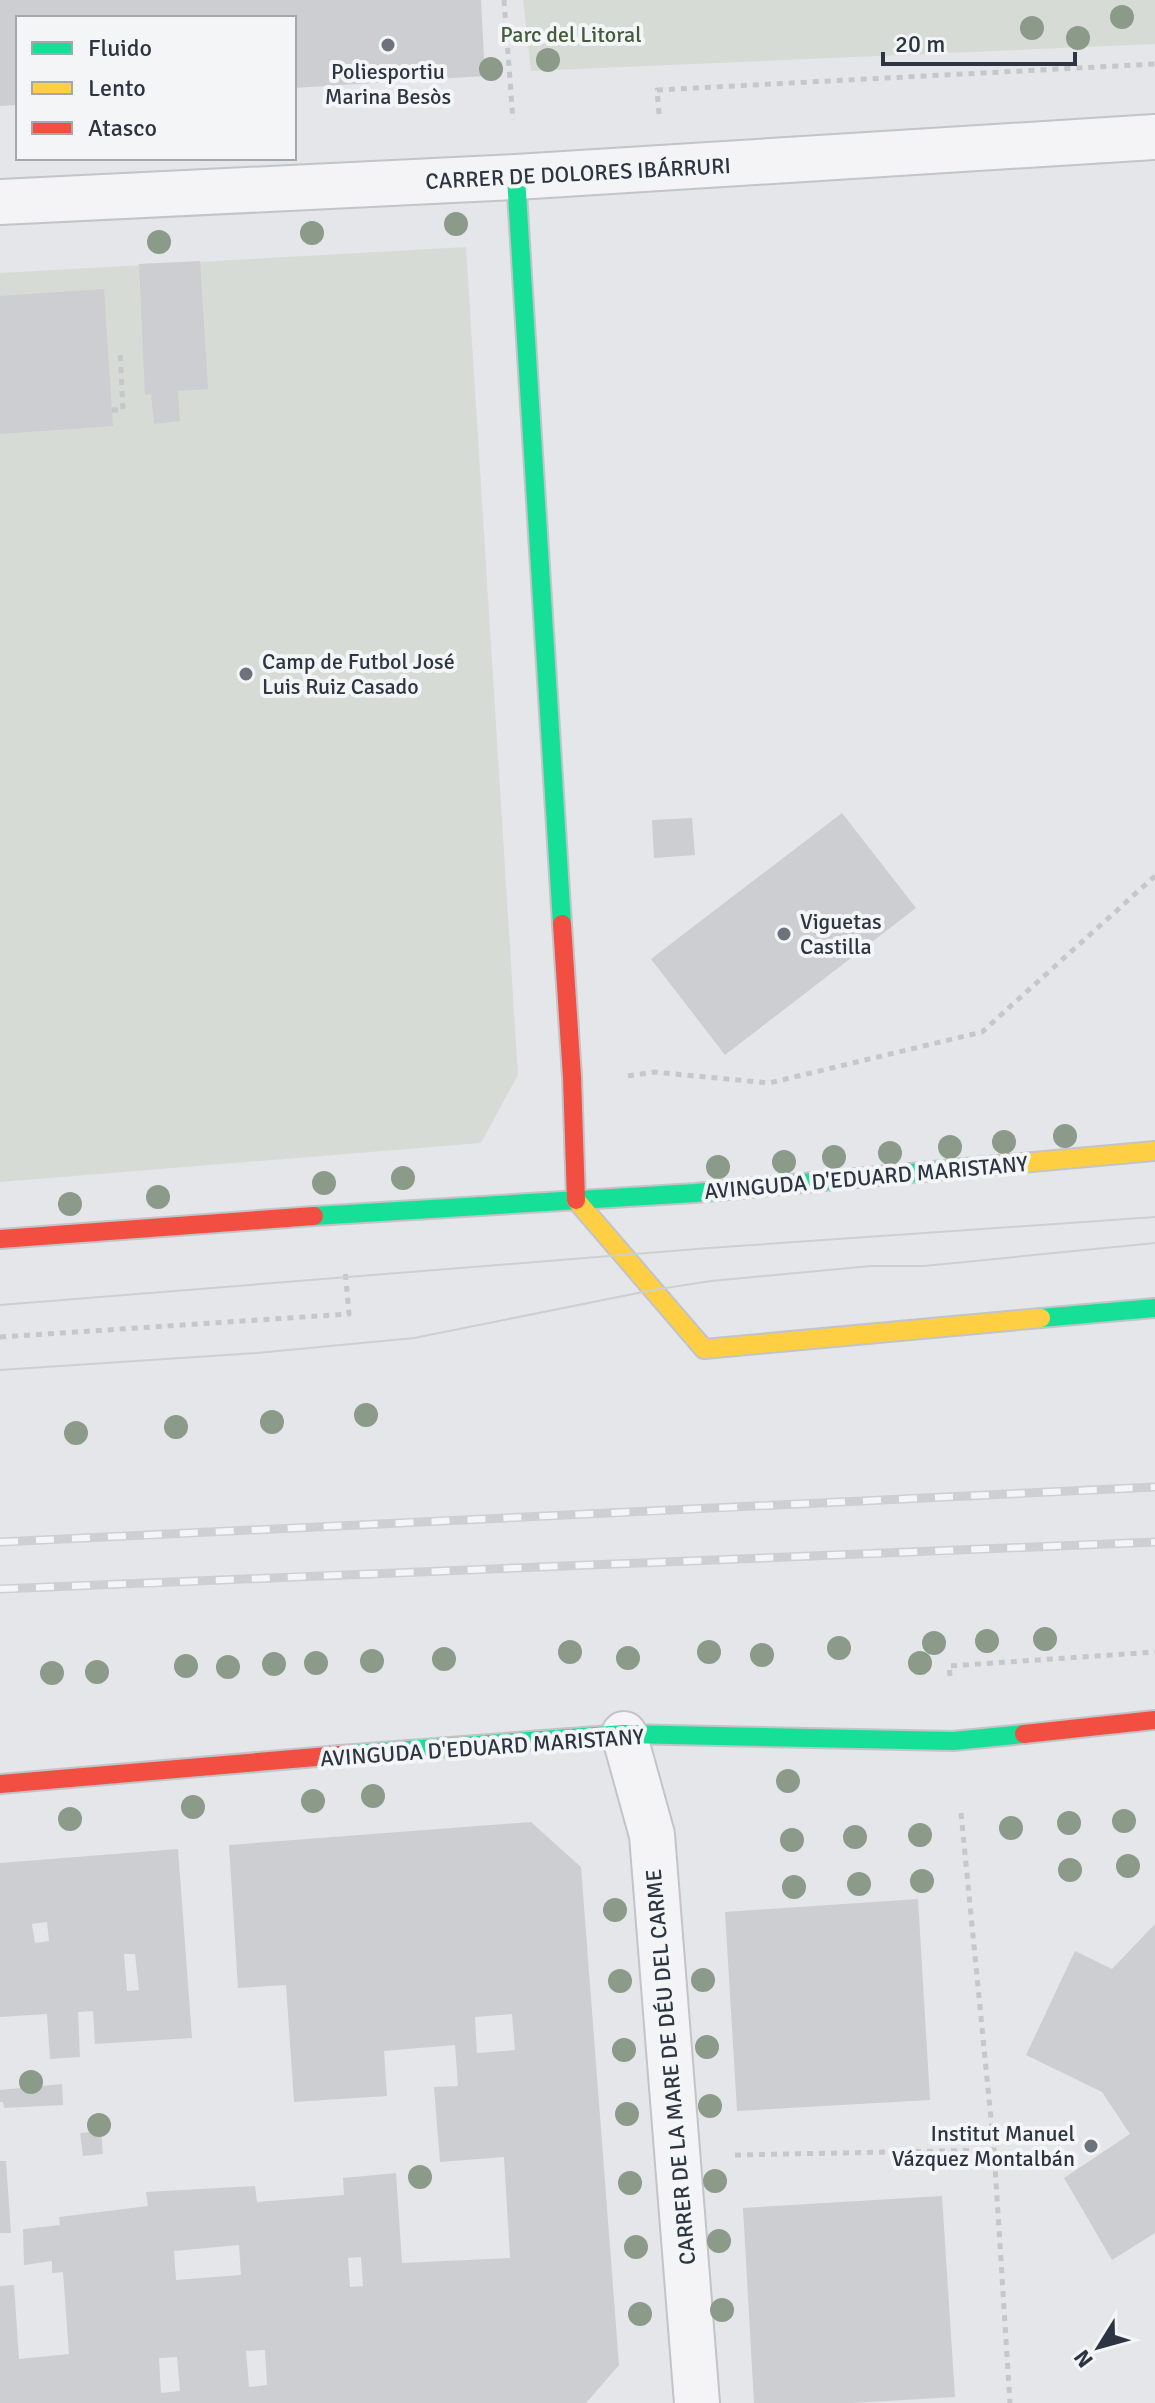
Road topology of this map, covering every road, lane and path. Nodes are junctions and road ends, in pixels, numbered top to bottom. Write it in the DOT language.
graph roads {
  1 [pos="504,0"];
  2 [pos="1155,64"];
  3 [pos="659,112"];
  4 [pos="1155,137"];
  5 [pos="516,177"];
  6 [pos="0,202"];
  7 [pos="120,351"];
  8 [pos="112,410"];
  9 [pos="1155,876"];
  10 [pos="628,1076"];
  11 [pos="1155,1151"];
  12 [pos="576,1200"];
  13 [pos="336,1214"];
  14 [pos="0,1239"];
  15 [pos="1155,1308"];
  16 [pos="0,1337"];
  17 [pos="1155,1652"];
  18 [pos="950,1676"];
  19 [pos="1155,1720"];
  20 [pos="624,1734"];
  21 [pos="0,1784"];
  22 [pos="961,1813"];
  23 [pos="994,2150"];
  24 [pos="731,2156"];
  25 [pos="697,2403"];
  26 [pos="1010,2403"];
  1 -- 5 [label="path"];
  2 -- 3 [label="path"];
  4 -- 5 [label="street, CARRER DE DOLORES IBÁRRURI"];
  5 -- 6 [label="street, CARRER DE DOLORES IBÁRRURI"];
  5 -- 12 [label="street"];
  7 -- 8 [label="path"];
  9 -- 10 [label="path"];
  11 -- 12 [label="street, AVINGUDA D'EDUARD MARISTANY"];
  12 -- 13 [label="street, AVINGUDA D'EDUARD MARISTANY"];
  12 -- 15 [label="street"];
  13 -- 14 [label="street, AVINGUDA D'EDUARD MARISTANY"];
  13 -- 16 [label="path"];
  17 -- 18 [label="path"];
  19 -- 20 [label="street, AVINGUDA D'EDUARD MARISTANY"];
  20 -- 21 [label="street, AVINGUDA D'EDUARD MARISTANY"];
  20 -- 25 [label="street, CARRER DE LA MARE DE DÉU DEL CARME"];
  22 -- 23 [label="path"];
  23 -- 24 [label="path"];
  23 -- 26 [label="path"];
}
